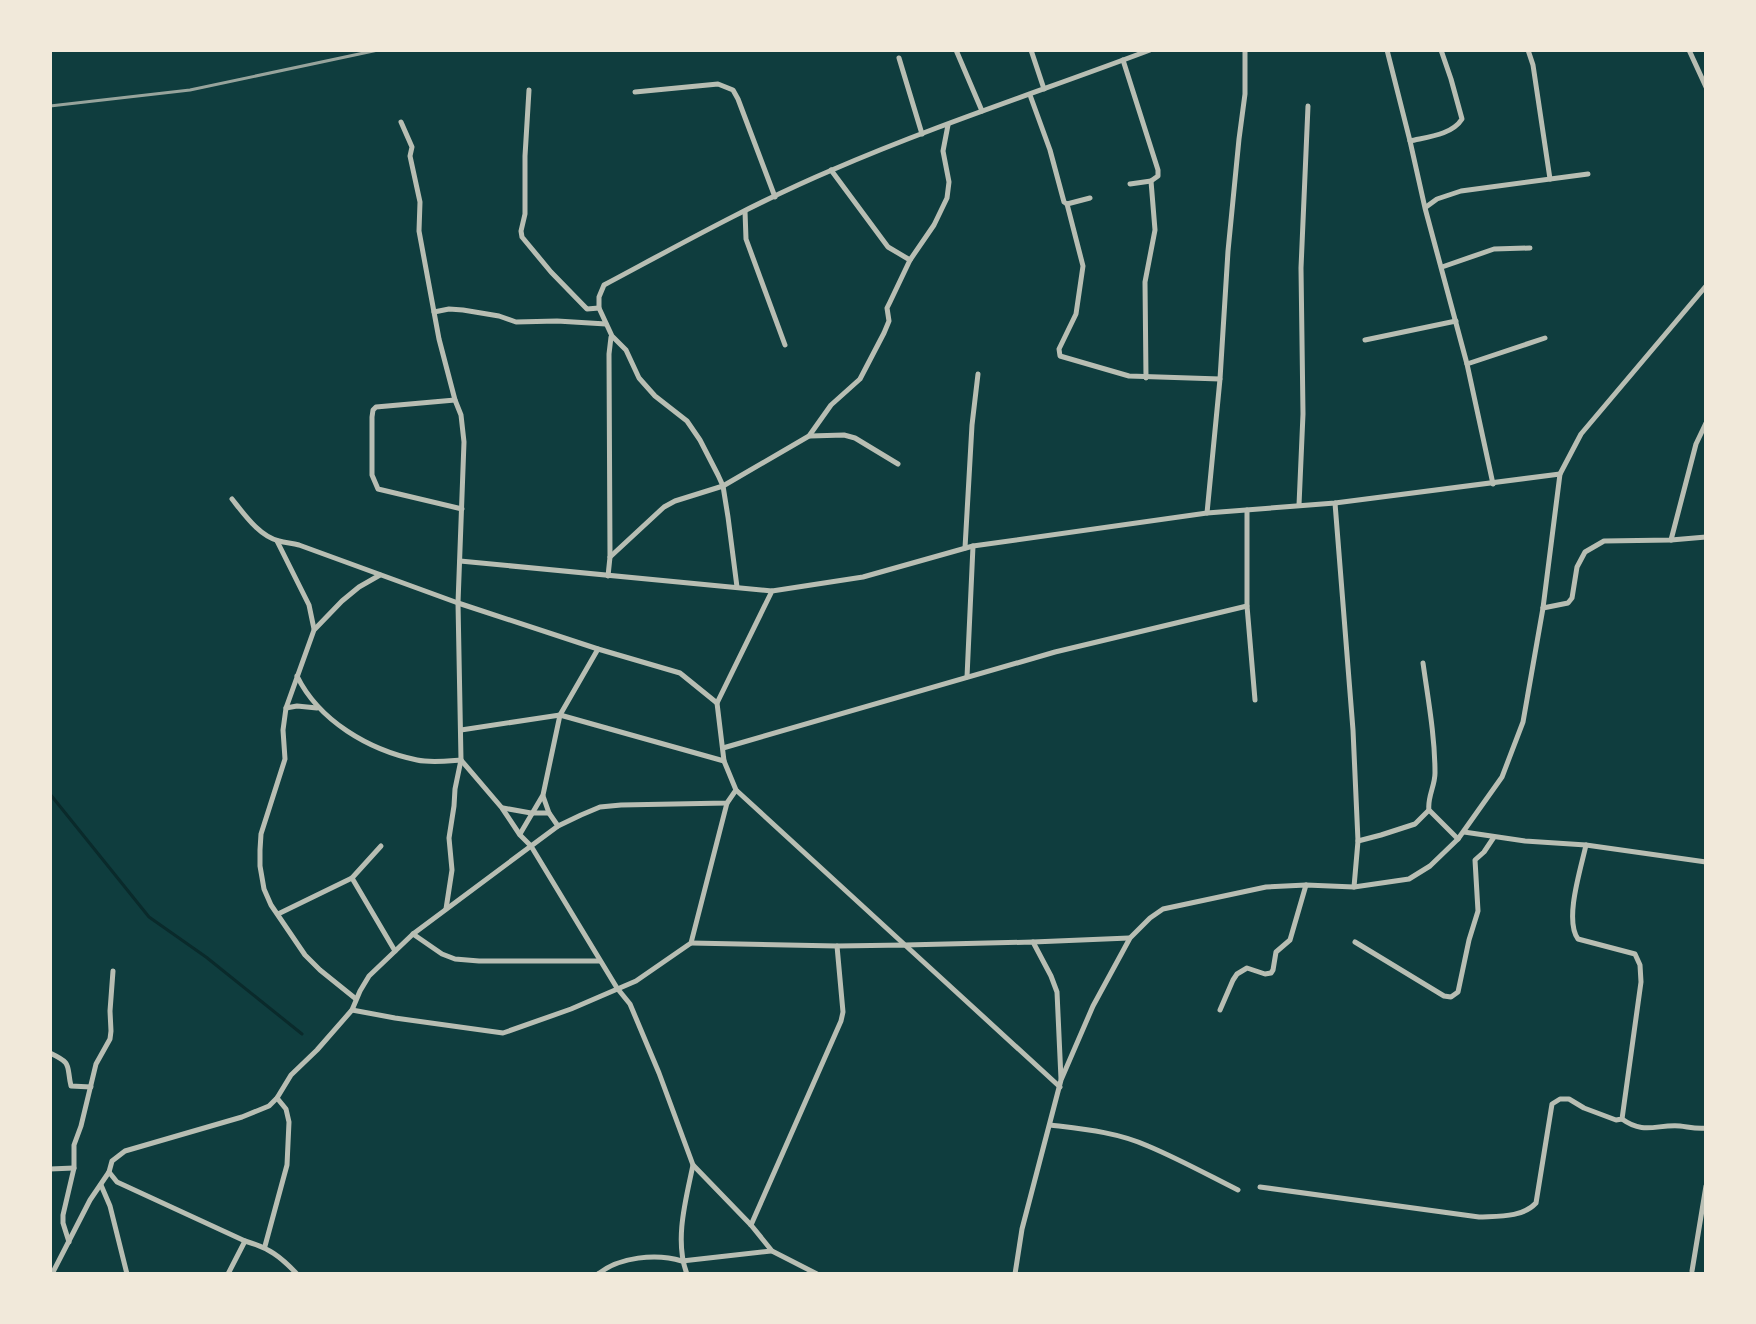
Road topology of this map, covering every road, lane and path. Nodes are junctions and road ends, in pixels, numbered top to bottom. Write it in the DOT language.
graph roads {
  1 [pos="956,50"];
  2 [pos="1031,50"];
  3 [pos="1245,50"];
  4 [pos="1387,50"];
  5 [pos="1441,50"];
  6 [pos="1528,50"];
  7 [pos="1689,50"];
  8 [pos="1147,51"];
  9 [pos="899,58"];
  10 [pos="1123,60"];
  11 [pos="1706,87"];
  12 [pos="1044,89"];
  13 [pos="529,90"];
  14 [pos="635,92"];
  15 [pos="1030,95"];
  16 [pos="1308,106"];
  17 [pos="982,111"];
  18 [pos="401,122"];
  19 [pos="949,124"];
  20 [pos="922,134"];
  21 [pos="1410,141"];
  22 [pos="831,170"];
  23 [pos="1588,174"];
  24 [pos="1550,179"];
  25 [pos="1151,181"];
  26 [pos="1130,184"];
  27 [pos="775,197"];
  28 [pos="1090,198"];
  29 [pos="1067,204"];
  30 [pos="1425,208"];
  31 [pos="745,211"];
  32 [pos="1530,248"];
  33 [pos="910,260"];
  34 [pos="1442,267"];
  35 [pos="1706,286"];
  36 [pos="599,308"];
  37 [pos="434,312"];
  38 [pos="1456,321"];
  39 [pos="607,324"];
  40 [pos="612,336"];
  41 [pos="1545,338"];
  42 [pos="1365,340"];
  43 [pos="785,345"];
  44 [pos="1467,364"];
  45 [pos="978,374"];
  46 [pos="1146,378"];
  47 [pos="1220,379"];
  48 [pos="455,400"];
  49 [pos="1706,423"];
  50 [pos="809,436"];
  51 [pos="898,464"];
  52 [pos="1560,474"];
  53 [pos="1493,484"];
  54 [pos="723,486"];
  55 [pos="232,499"];
  56 [pos="1335,503"];
  57 [pos="1299,505"];
  58 [pos="462,509"];
  59 [pos="1247,510"];
  60 [pos="1207,513"];
  61 [pos="1706,537"];
  62 [pos="1671,540"];
  63 [pos="277,541"];
  64 [pos="973,546"];
  65 [pos="965,548"];
  66 [pos="610,557"];
  67 [pos="460,561"];
  68 [pos="380,575"];
  69 [pos="608,576"];
  70 [pos="737,587"];
  71 [pos="772,591"];
  72 [pos="458,603"];
  73 [pos="1247,606"];
  74 [pos="1543,608"];
  75 [pos="314,630"];
  76 [pos="598,649"];
  77 [pos="1423,663"];
  78 [pos="296,676"];
  79 [pos="967,677"];
  80 [pos="1255,700"];
  81 [pos="717,703"];
  82 [pos="286,708"];
  83 [pos="319,709"];
  84 [pos="560,715"];
  85 [pos="460,730"];
  86 [pos="723,748"];
  87 [pos="461,760"];
  88 [pos="724,761"];
  89 [pos="736,790"];
  90 [pos="543,795"];
  91 [pos="727,803"];
  92 [pos="502,808"];
  93 [pos="1429,810"];
  94 [pos="531,813"];
  95 [pos="549,813"];
  96 [pos="558,826"];
  97 [pos="1464,832"];
  98 [pos="520,835"];
  99 [pos="1494,837"];
  100 [pos="1458,839"];
  101 [pos="1358,841"];
  102 [pos="1586,845"];
  103 [pos="381,846"];
  104 [pos="531,846"];
  105 [pos="1706,862"];
  106 [pos="352,878"];
  107 [pos="1306,885"];
  108 [pos="1354,887"];
  109 [pos="446,909"];
  110 [pos="278,914"];
  111 [pos="413,934"];
  112 [pos="1130,938"];
  113 [pos="1033,942"];
  114 [pos="1355,942"];
  115 [pos="691,943"];
  116 [pos="905,945"];
  117 [pos="837,946"];
  118 [pos="395,951"];
  119 [pos="600,961"];
  120 [pos="113,971"];
  121 [pos="617,988"];
  122 [pos="356,999"];
  123 [pos="352,1010"];
  124 [pos="1220,1010"];
  125 [pos="50,1053"];
  126 [pos="1060,1084"];
  127 [pos="91,1087"];
  128 [pos="277,1098"];
  129 [pos="1622,1119"];
  130 [pos="1050,1125"];
  131 [pos="1706,1128"];
  132 [pos="693,1165"];
  133 [pos="74,1168"];
  134 [pos="50,1169"];
  135 [pos="109,1172"];
  136 [pos="101,1184"];
  137 [pos="1706,1186"];
  138 [pos="1260,1187"];
  139 [pos="1238,1190"];
  140 [pos="751,1225"];
  141 [pos="245,1241"];
  142 [pos="69,1243"];
  143 [pos="265,1247"];
  144 [pos="772,1251"];
  145 [pos="682,1261"];
  146 [pos="1692,1271"];
  147 [pos="52,1274"];
  148 [pos="127,1274"];
  149 [pos="228,1274"];
  150 [pos="297,1274"];
  151 [pos="598,1274"];
  152 [pos="687,1274"];
  153 [pos="817,1274"];
  154 [pos="1015,1274"];
  1 -- 17 [label="street"];
  2 -- 12 [label="street"];
  3 -- 47 [label="street"];
  4 -- 21 [label="street"];
  5 -- 21 [label="street"];
  6 -- 24 [label="street"];
  7 -- 11 [label="street"];
  8 -- 10 [label="street"];
  9 -- 20 [label="street"];
  10 -- 12 [label="street"];
  10 -- 25 [label="street"];
  12 -- 15 [label="street"];
  13 -- 36 [label="street"];
  14 -- 27 [label="street"];
  15 -- 17 [label="street"];
  15 -- 29 [label="street"];
  16 -- 57 [label="street"];
  17 -- 19 [label="street"];
  18 -- 37 [label="street"];
  19 -- 20 [label="street"];
  19 -- 33 [label="street"];
  20 -- 22 [label="street"];
  21 -- 30 [label="street"];
  22 -- 27 [label="street"];
  22 -- 33 [label="street"];
  23 -- 24 [label="street"];
  24 -- 30 [label="street"];
  25 -- 26 [label="street"];
  25 -- 46 [label="street"];
  27 -- 31 [label="street"];
  28 -- 29 [label="street"];
  29 -- 46 [label="street"];
  30 -- 34 [label="street"];
  31 -- 36 [label="street"];
  31 -- 43 [label="street"];
  32 -- 34 [label="street"];
  33 -- 50 [label="street"];
  34 -- 38 [label="street"];
  35 -- 52 [label="street"];
  36 -- 39 [label="street"];
  37 -- 39 [label="street"];
  37 -- 48 [label="street"];
  38 -- 42 [label="street"];
  38 -- 44 [label="street"];
  39 -- 40 [label="street"];
  40 -- 54 [label="street"];
  40 -- 66 [label="street"];
  41 -- 44 [label="street"];
  44 -- 53 [label="street"];
  45 -- 65 [label="street"];
  46 -- 47 [label="street"];
  47 -- 60 [label="street"];
  48 -- 58 [label="street"];
  48 -- 58 [label="street"];
  49 -- 62 [label="street"];
  50 -- 51 [label="street"];
  50 -- 54 [label="street"];
  52 -- 53 [label="street"];
  52 -- 74 [label="street"];
  53 -- 56 [label="street"];
  54 -- 66 [label="street"];
  54 -- 70 [label="street"];
  55 -- 63 [label="street"];
  56 -- 57 [label="street"];
  56 -- 101 [label="street"];
  57 -- 59 [label="street"];
  58 -- 67 [label="street"];
  59 -- 60 [label="street"];
  59 -- 73 [label="street"];
  60 -- 64 [label="street"];
  61 -- 62 [label="street"];
  62 -- 74 [label="street"];
  63 -- 68 [label="street"];
  63 -- 75 [label="street"];
  64 -- 65 [label="street"];
  64 -- 79 [label="street"];
  65 -- 71 [label="street"];
  66 -- 69 [label="street"];
  67 -- 69 [label="street"];
  67 -- 72 [label="street"];
  68 -- 72 [label="street"];
  68 -- 75 [label="street"];
  69 -- 70 [label="street"];
  70 -- 71 [label="street"];
  71 -- 81 [label="street"];
  72 -- 76 [label="street"];
  72 -- 85 [label="street"];
  73 -- 79 [label="street"];
  73 -- 80 [label="street"];
  74 -- 97 [label="street"];
  75 -- 78 [label="street"];
  76 -- 81 [label="street"];
  76 -- 84 [label="street"];
  77 -- 93 [label="street"];
  78 -- 82 [label="street"];
  78 -- 83 [label="street"];
  79 -- 86 [label="street"];
  81 -- 86 [label="street"];
  82 -- 83 [label="street"];
  82 -- 110 [label="street"];
  83 -- 87 [label="street"];
  84 -- 85 [label="street"];
  84 -- 88 [label="street"];
  84 -- 90 [label="street"];
  85 -- 87 [label="street"];
  86 -- 88 [label="street"];
  87 -- 92 [label="street"];
  87 -- 109 [label="street"];
  88 -- 89 [label="street"];
  89 -- 91 [label="street"];
  89 -- 116 [label="street"];
  90 -- 94 [label="street"];
  90 -- 95 [label="street"];
  91 -- 96 [label="street"];
  91 -- 115 [label="street"];
  92 -- 94 [label="street"];
  92 -- 98 [label="street"];
  93 -- 100 [label="street"];
  93 -- 101 [label="street"];
  94 -- 95 [label="street"];
  94 -- 98 [label="street"];
  95 -- 96 [label="street"];
  96 -- 104 [label="street"];
  97 -- 99 [label="street"];
  97 -- 100 [label="street"];
  98 -- 104 [label="street"];
  99 -- 102 [label="street"];
  99 -- 114 [label="street"];
  100 -- 108 [label="street"];
  101 -- 108 [label="street"];
  102 -- 105 [label="street"];
  102 -- 129 [label="street"];
  103 -- 106 [label="street"];
  104 -- 109 [label="street"];
  104 -- 119 [label="street"];
  106 -- 110 [label="street"];
  106 -- 118 [label="street"];
  107 -- 108 [label="street"];
  107 -- 112 [label="street"];
  107 -- 124 [label="street"];
  109 -- 111 [label="street"];
  110 -- 122 [label="street"];
  111 -- 118 [label="street"];
  111 -- 119 [label="street"];
  112 -- 113 [label="street"];
  112 -- 126 [label="street"];
  113 -- 116 [label="street"];
  113 -- 126 [label="street"];
  115 -- 117 [label="street"];
  115 -- 121 [label="street"];
  116 -- 117 [label="street"];
  116 -- 126 [label="street"];
  117 -- 140 [label="street"];
  118 -- 122 [label="street"];
  119 -- 121 [label="street"];
  120 -- 127 [label="street"];
  121 -- 123 [label="street"];
  121 -- 132 [label="street"];
  122 -- 123 [label="street"];
  123 -- 128 [label="street"];
  125 -- 127 [label="street"];
  126 -- 130 [label="street"];
  127 -- 133 [label="street"];
  128 -- 135 [label="street"];
  128 -- 143 [label="street"];
  129 -- 131 [label="street"];
  129 -- 138 [label="street"];
  130 -- 139 [label="street"];
  130 -- 154 [label="street"];
  132 -- 140 [label="street"];
  132 -- 145 [label="street"];
  133 -- 134 [label="street"];
  133 -- 142 [label="street"];
  135 -- 136 [label="street"];
  135 -- 141 [label="street"];
  136 -- 142 [label="street"];
  136 -- 148 [label="street"];
  137 -- 146 [label="street"];
  140 -- 144 [label="street"];
  141 -- 143 [label="street"];
  141 -- 149 [label="street"];
  142 -- 147 [label="street"];
  143 -- 150 [label="street"];
  144 -- 145 [label="street"];
  144 -- 153 [label="street"];
  145 -- 151 [label="street"];
  145 -- 152 [label="street"];
}
